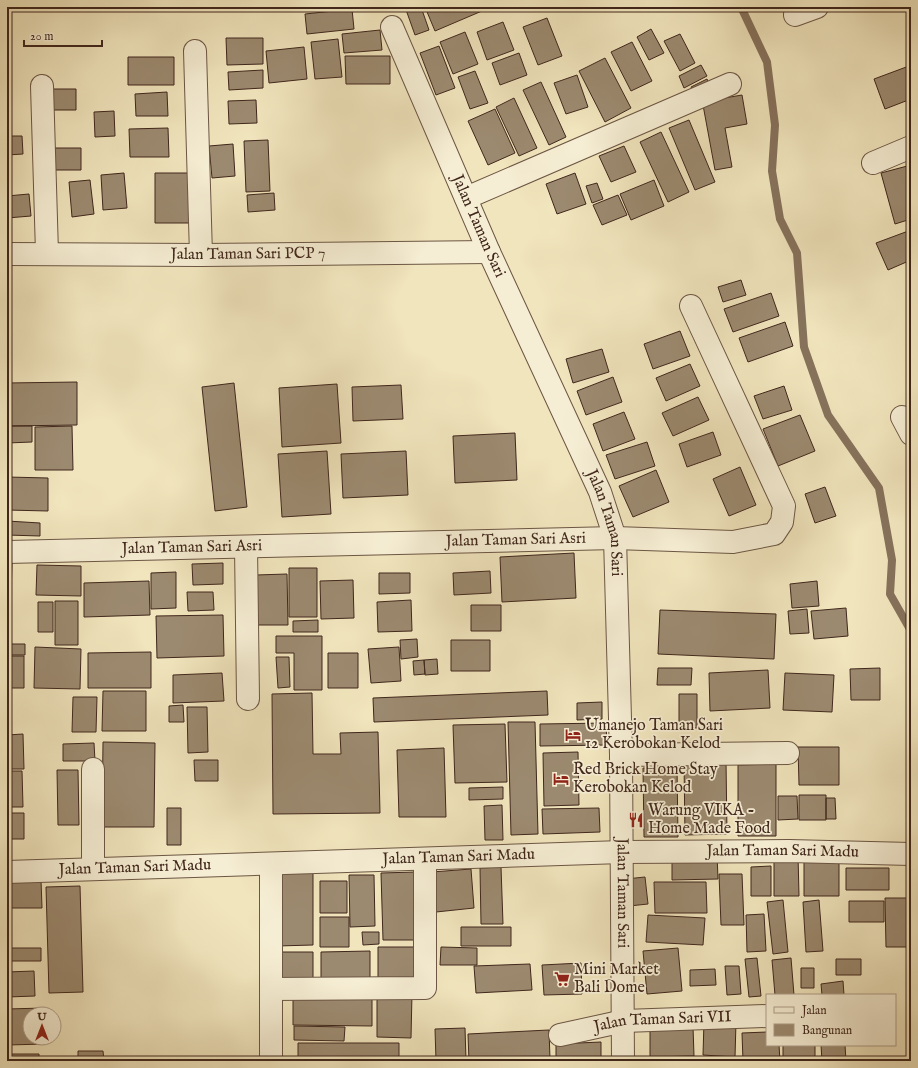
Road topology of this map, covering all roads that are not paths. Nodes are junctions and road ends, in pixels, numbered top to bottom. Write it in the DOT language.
graph roads {
  1 [pos="817,7"];
  2 [pos="795,16"];
  3 [pos="392,27"];
  4 [pos="195,51"];
  5 [pos="730,84"];
  6 [pos="42,86"];
  7 [pos="911,147"];
  8 [pos="873,163"];
  9 [pos="466,198"];
  10 [pos="490,252"];
  11 [pos="47,253"];
  12 [pos="7,254"];
  13 [pos="201,255"];
  14 [pos="691,306"];
  15 [pos="615,538"];
  16 [pos="246,547"];
  17 [pos="7,552"];
  18 [pos="248,699"];
  19 [pos="788,753"];
  20 [pos="621,755"];
  21 [pos="93,769"];
  22 [pos="622,852"];
  23 [pos="911,854"];
  24 [pos="426,859"];
  25 [pos="271,864"];
  26 [pos="94,869"];
  27 [pos="7,872"];
  28 [pos="271,989"];
  29 [pos="766,1016"];
  30 [pos="624,1021"];
  31 [pos="560,1035"];
  32 [pos="271,1061"];
  33 [pos="623,1061"];
  1 -- 2 [label="street"];
  3 -- 9 [label="street, Jalan Taman Sari"];
  4 -- 13 [label="street"];
  5 -- 9 [label="street"];
  6 -- 11 [label="street"];
  7 -- 8 [label="street"];
  9 -- 10 [label="street, Jalan Taman Sari"];
  10 -- 13 [label="street, Jalan Taman Sari PCP 7"];
  10 -- 15 [label="street, Jalan Taman Sari"];
  11 -- 12 [label="street, Jalan Taman Sari PCP 7"];
  11 -- 13 [label="street, Jalan Taman Sari PCP 7"];
  14 -- 15 [label="street, Jalan Taman Sari Asri"];
  15 -- 16 [label="street, Jalan Taman Sari Asri"];
  15 -- 20 [label="street, Jalan Taman Sari"];
  16 -- 17 [label="street, Jalan Taman Sari Asri"];
  16 -- 18 [label="street"];
  19 -- 20 [label="street"];
  20 -- 22 [label="street, Jalan Taman Sari"];
  21 -- 26 [label="street"];
  22 -- 23 [label="street, Jalan Taman Sari Madu"];
  22 -- 24 [label="street, Jalan Taman Sari Madu"];
  22 -- 30 [label="street, Jalan Taman Sari"];
  24 -- 25 [label="street, Jalan Taman Sari Madu"];
  24 -- 28 [label="street"];
  25 -- 26 [label="street, Jalan Taman Sari Madu"];
  25 -- 28 [label="street"];
  26 -- 27 [label="street, Jalan Taman Sari Madu"];
  28 -- 32 [label="street"];
  29 -- 30 [label="street, Jalan Taman Sari VII"];
  30 -- 31 [label="street, Jalan Taman Sari VII"];
  30 -- 33 [label="street, Jalan Taman Sari"];
}
